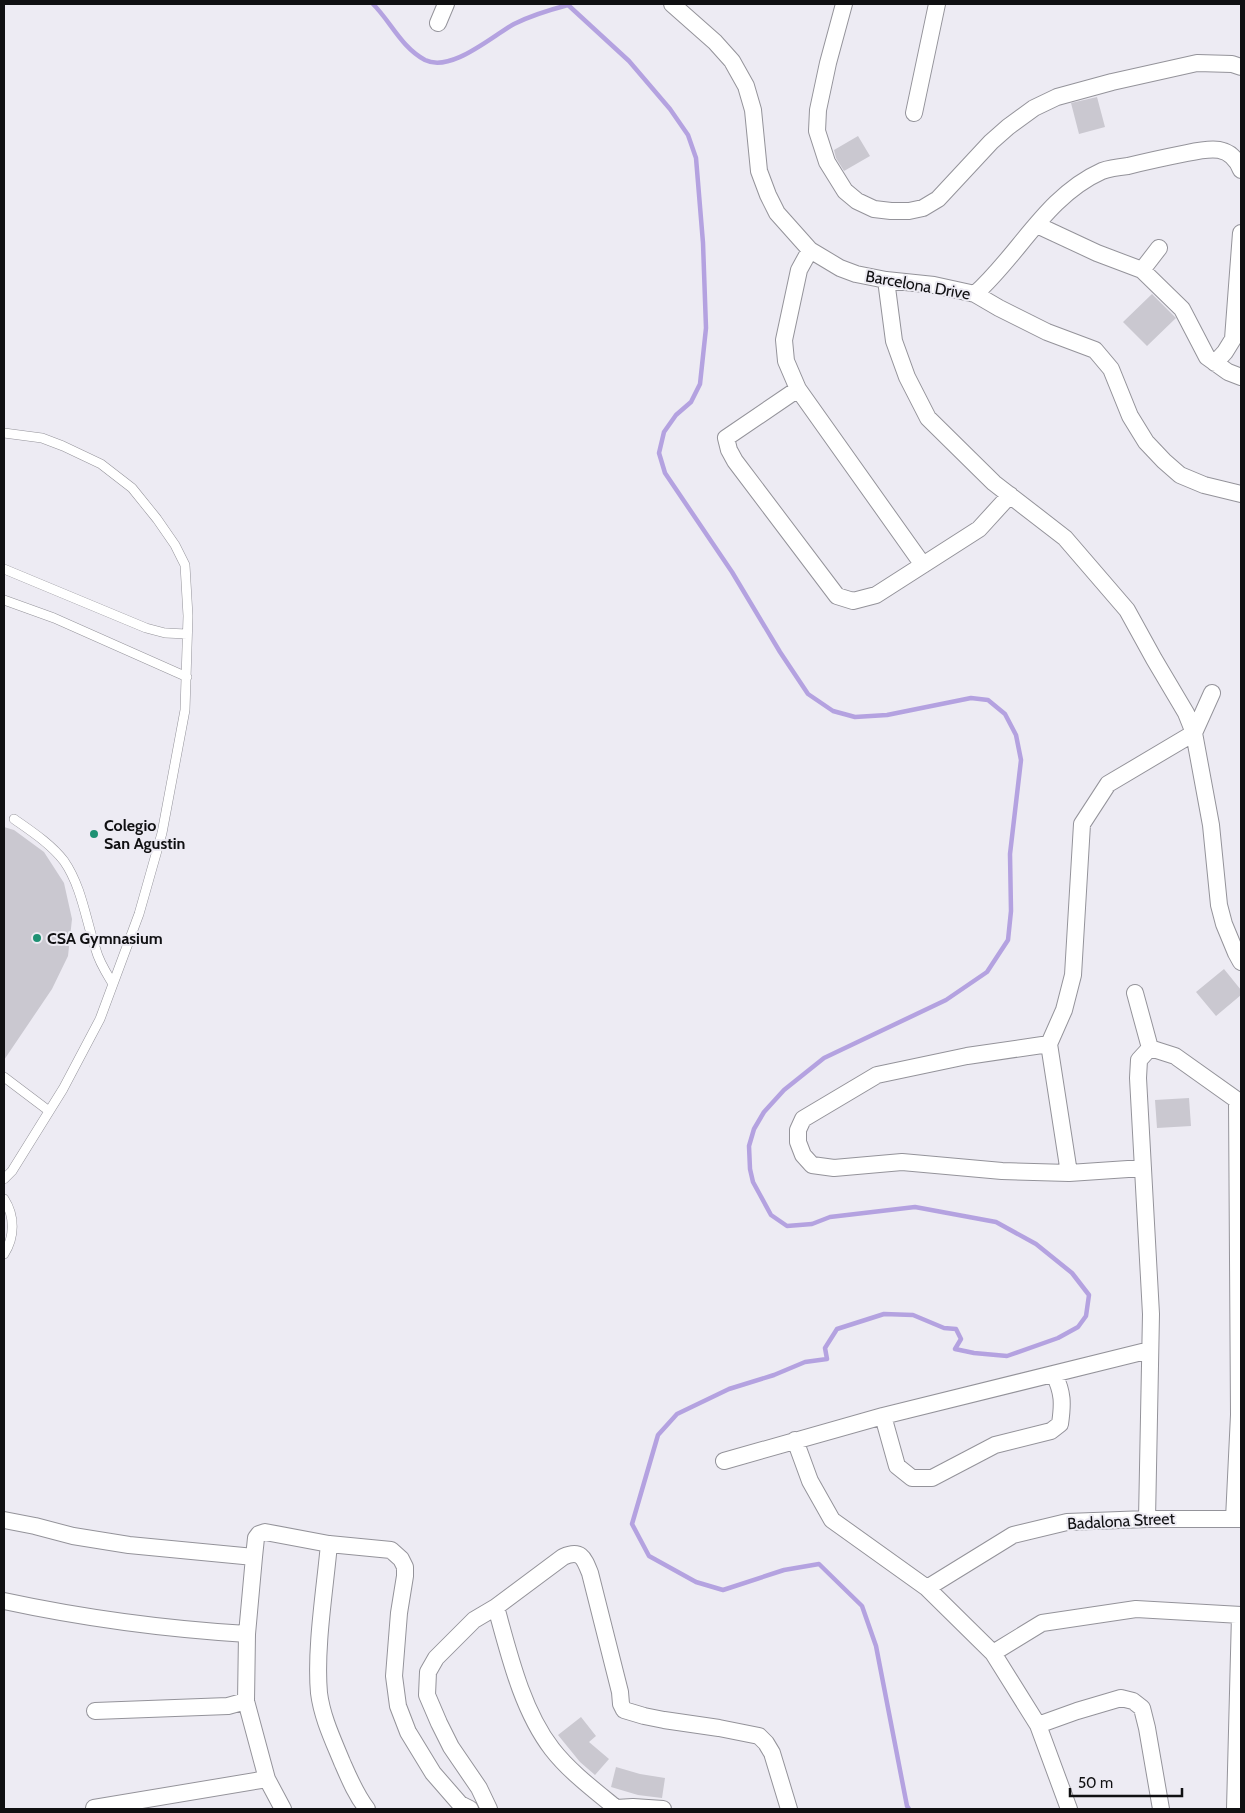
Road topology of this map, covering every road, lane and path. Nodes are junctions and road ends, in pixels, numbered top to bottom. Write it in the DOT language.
graph roads {
  1 [pos="446,4"];
  2 [pos="672,4"];
  3 [pos="844,4"];
  4 [pos="937,4"];
  5 [pos="438,23"];
  6 [pos="1241,67"];
  7 [pos="914,113"];
  8 [pos="1241,170"];
  9 [pos="1037,225"];
  10 [pos="1241,233"];
  11 [pos="1158,248"];
  12 [pos="810,250"];
  13 [pos="1142,270"];
  14 [pos="886,280"];
  15 [pos="975,294"];
  16 [pos="1216,363"];
  17 [pos="1241,377"];
  18 [pos="798,389"];
  19 [pos="4,433"];
  20 [pos="1241,494"];
  21 [pos="1010,495"];
  22 [pos="923,565"];
  23 [pos="4,569"];
  24 [pos="4,600"];
  25 [pos="188,634"];
  26 [pos="188,677"];
  27 [pos="1212,693"];
  28 [pos="1194,733"];
  29 [pos="14,819"];
  30 [pos="1241,962"];
  31 [pos="113,984"];
  32 [pos="1135,993"];
  33 [pos="1049,1044"];
  34 [pos="1150,1048"];
  35 [pos="4,1077"];
  36 [pos="1239,1102"];
  37 [pos="49,1111"];
  38 [pos="1143,1168"];
  39 [pos="1070,1173"];
  40 [pos="4,1179"];
  41 [pos="4,1199"];
  42 [pos="4,1254"];
  43 [pos="1150,1350"];
  44 [pos="1054,1374"];
  45 [pos="883,1416"];
  46 [pos="795,1440"];
  47 [pos="724,1461"];
  48 [pos="1147,1518"];
  49 [pos="1238,1519"];
  50 [pos="4,1520"];
  51 [pos="330,1544"];
  52 [pos="254,1557"];
  53 [pos="927,1588"];
  54 [pos="4,1601"];
  55 [pos="496,1607"];
  56 [pos="1240,1615"];
  57 [pos="246,1634"];
  58 [pos="993,1653"];
  59 [pos="246,1701"];
  60 [pos="95,1711"];
  61 [pos="1038,1726"];
  62 [pos="267,1779"];
  63 [pos="94,1808"];
  64 [pos="283,1809"];
  65 [pos="367,1809"];
  66 [pos="470,1809"];
  67 [pos="489,1809"];
  68 [pos="616,1809"];
  69 [pos="664,1809"];
  70 [pos="789,1809"];
  71 [pos="1069,1809"];
  72 [pos="1161,1809"];
  73 [pos="1234,1809"];
  1 -- 5 [label="street"];
  2 -- 12 [label="street, Barcelona Drive"];
  3 -- 6 [label="street"];
  4 -- 7 [label="street"];
  8 -- 9 [label="street"];
  9 -- 13 [label="street"];
  9 -- 15 [label="street"];
  10 -- 16 [label="street"];
  11 -- 13 [label="street"];
  12 -- 14 [label="street, Barcelona Drive"];
  12 -- 18 [label="street"];
  13 -- 16 [label="street"];
  14 -- 15 [label="street, Barcelona Drive"];
  14 -- 21 [label="street"];
  15 -- 20 [label="street, Barcelona Drive"];
  16 -- 17 [label="street"];
  18 -- 22 [label="street"];
  18 -- 22 [label="street"];
  19 -- 25 [label="lane"];
  21 -- 22 [label="street"];
  21 -- 28 [label="street"];
  23 -- 25 [label="lane"];
  24 -- 26 [label="lane"];
  25 -- 26 [label="lane"];
  26 -- 31 [label="lane"];
  27 -- 28 [label="street"];
  28 -- 30 [label="street"];
  28 -- 33 [label="street"];
  29 -- 31 [label="lane"];
  31 -- 37 [label="lane"];
  32 -- 34 [label="street"];
  33 -- 39 [label="street"];
  33 -- 39 [label="street"];
  34 -- 36 [label="street"];
  34 -- 38 [label="street"];
  35 -- 37 [label="lane"];
  36 -- 49 [label="street"];
  37 -- 40 [label="lane"];
  38 -- 39 [label="street"];
  38 -- 43 [label="street"];
  41 -- 42 [label="lane"];
  43 -- 44 [label="street"];
  43 -- 48 [label="street"];
  44 -- 45 [label="street"];
  44 -- 45 [label="street"];
  45 -- 46 [label="street"];
  46 -- 47 [label="street"];
  46 -- 53 [label="street"];
  48 -- 49 [label="street, Badalona Street"];
  48 -- 53 [label="street, Badalona Street"];
  50 -- 52 [label="street"];
  51 -- 52 [label="street"];
  51 -- 65 [label="street"];
  51 -- 66 [label="street"];
  52 -- 57 [label="street"];
  53 -- 58 [label="street"];
  54 -- 57 [label="street"];
  55 -- 67 [label="street"];
  55 -- 68 [label="street"];
  55 -- 70 [label="street"];
  56 -- 58 [label="street"];
  56 -- 73 [label="street"];
  57 -- 59 [label="street"];
  58 -- 61 [label="street"];
  59 -- 60 [label="street"];
  59 -- 62 [label="street"];
  61 -- 71 [label="street"];
  61 -- 72 [label="street"];
  62 -- 63 [label="street"];
  62 -- 64 [label="street"];
  68 -- 69 [label="street"];
}
